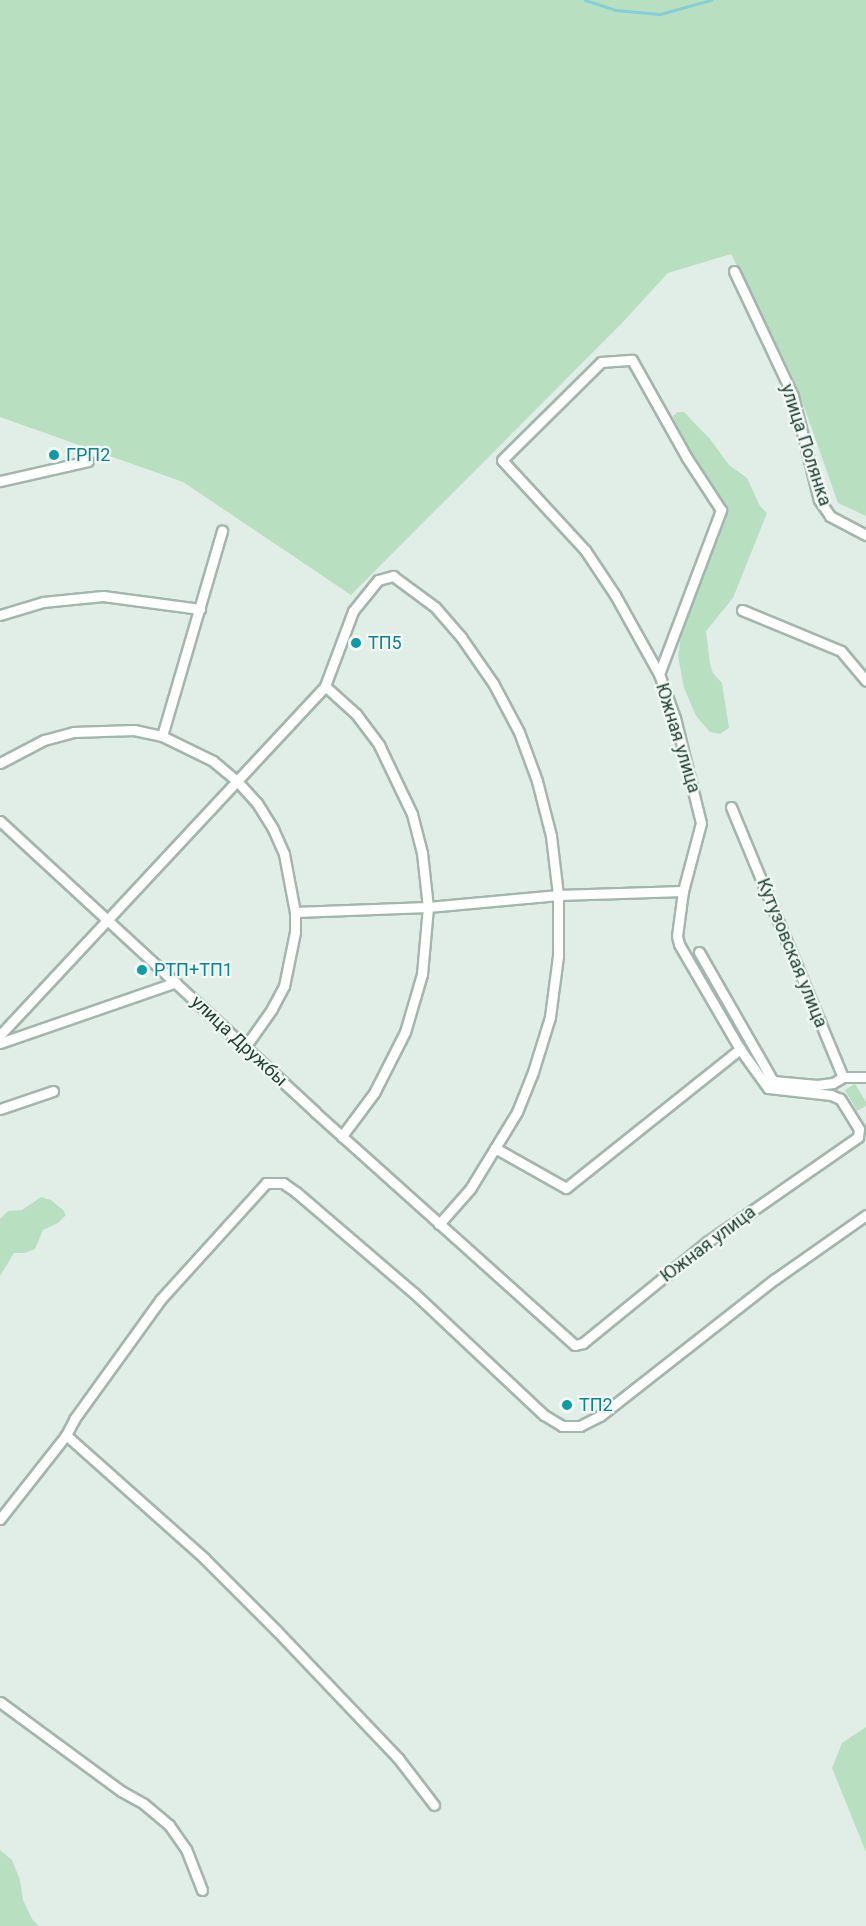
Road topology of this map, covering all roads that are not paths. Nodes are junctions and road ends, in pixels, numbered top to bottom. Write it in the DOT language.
graph roads {
  1 [pos="734,271"];
  2 [pos="88,461"];
  3 [pos="0,482"];
  4 [pos="222,531"];
  5 [pos="866,535"];
  6 [pos="200,609"];
  7 [pos="742,610"];
  8 [pos="0,615"];
  9 [pos="659,674"];
  10 [pos="866,681"];
  11 [pos="325,686"];
  12 [pos="162,736"];
  13 [pos="0,763"];
  14 [pos="237,781"];
  15 [pos="731,807"];
  16 [pos="0,821"];
  17 [pos="683,891"];
  18 [pos="558,895"];
  19 [pos="428,907"];
  20 [pos="296,912"];
  21 [pos="108,920"];
  22 [pos="699,952"];
  23 [pos="176,982"];
  24 [pos="0,1035"];
  25 [pos="0,1042"];
  26 [pos="245,1047"];
  27 [pos="740,1049"];
  28 [pos="843,1077"];
  29 [pos="866,1077"];
  30 [pos="53,1091"];
  31 [pos="0,1109"];
  32 [pos="342,1136"];
  33 [pos="495,1148"];
  34 [pos="866,1215"];
  35 [pos="439,1224"];
  36 [pos="66,1435"];
  37 [pos="0,1519"];
  38 [pos="0,1702"];
  39 [pos="434,1805"];
  40 [pos="202,1890"];
  1 -- 5 [label="street, улица Полянка"];
  2 -- 3 [label="street"];
  4 -- 6 [label="street"];
  6 -- 8 [label="street"];
  6 -- 12 [label="street"];
  7 -- 10 [label="street"];
  9 -- 9 [label="street, Южная улица"];
  9 -- 17 [label="street, Южная улица"];
  11 -- 14 [label="street"];
  11 -- 18 [label="street"];
  11 -- 19 [label="street"];
  12 -- 13 [label="street"];
  12 -- 14 [label="street"];
  14 -- 20 [label="street"];
  14 -- 21 [label="street"];
  15 -- 28 [label="street, Кутузовская улица"];
  16 -- 21 [label="street"];
  17 -- 18 [label="street"];
  17 -- 27 [label="street, Южная улица"];
  18 -- 19 [label="street"];
  18 -- 33 [label="street"];
  19 -- 20 [label="street"];
  19 -- 32 [label="street"];
  20 -- 26 [label="street"];
  21 -- 23 [label="street"];
  21 -- 24 [label="street"];
  22 -- 28 [label="street"];
  23 -- 25 [label="street, улица Дружбы"];
  23 -- 26 [label="street, улица Дружбы"];
  26 -- 32 [label="street, улица Дружбы"];
  27 -- 33 [label="street"];
  27 -- 35 [label="street, Южная улица"];
  28 -- 29 [label="street"];
  30 -- 31 [label="street"];
  32 -- 35 [label="street, улица Дружбы"];
  33 -- 35 [label="street"];
  34 -- 36 [label="street"];
  36 -- 37 [label="street"];
  36 -- 39 [label="street"];
  38 -- 40 [label="street"];
}
